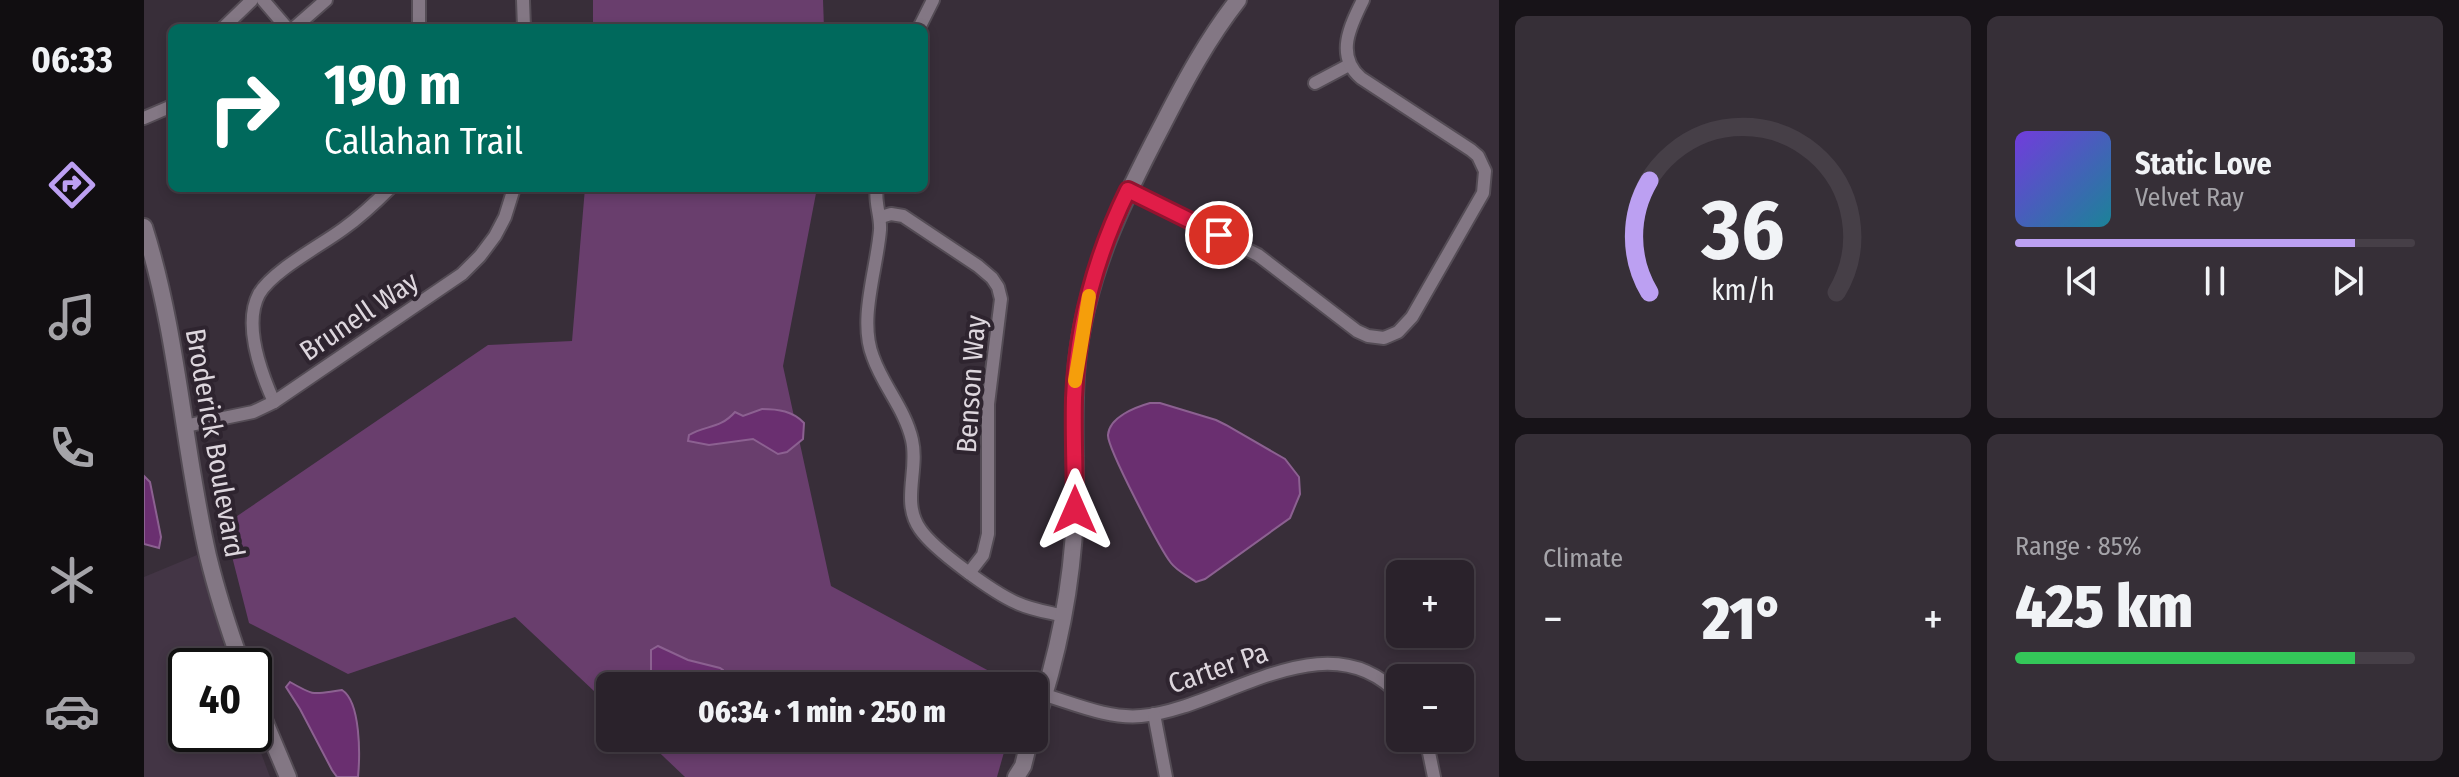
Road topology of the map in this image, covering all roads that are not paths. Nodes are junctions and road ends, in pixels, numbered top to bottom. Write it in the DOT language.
graph roads {
  1 [pos="252,0"];
  2 [pos="326,0"];
  3 [pos="419,0"];
  4 [pos="523,0"];
  5 [pos="933,0"];
  6 [pos="1238,0"];
  7 [pos="1363,0"];
  8 [pos="267,1"];
  9 [pos="227,24"];
  10 [pos="284,24"];
  11 [pos="299,24"];
  12 [pos="419,24"];
  13 [pos="524,24"];
  14 [pos="921,24"];
  15 [pos="1349,65"];
  16 [pos="1315,83"];
  17 [pos="168,108"];
  18 [pos="144,118"];
  19 [pos="1128,190"];
  20 [pos="385,192"];
  21 [pos="513,192"];
  22 [pos="876,192"];
  23 [pos="881,217"];
  24 [pos="144,227"];
  25 [pos="274,402"];
  26 [pos="185,426"];
  27 [pos="969,573"];
  28 [pos="1064,616"];
  29 [pos="236,648"];
  30 [pos="1048,683"];
  31 [pos="1386,684"];
  32 [pos="1048,696"];
  33 [pos="1154,714"];
  34 [pos="272,739"];
  35 [pos="1026,752"];
  36 [pos="1429,752"];
  37 [pos="1021,773"];
  38 [pos="288,777"];
  39 [pos="1166,777"];
  40 [pos="1434,777"];
  1 -- 9 [label="street"];
  2 -- 11 [label="street"];
  3 -- 12 [label="street"];
  4 -- 13 [label="street"];
  5 -- 14 [label="street"];
  6 -- 19 [label="street"];
  7 -- 15 [label="street"];
  8 -- 10 [label="street"];
  15 -- 16 [label="street"];
  15 -- 19 [label="street"];
  17 -- 18 [label="street"];
  19 -- 28 [label="street"];
  20 -- 25 [label="street"];
  21 -- 25 [label="street, Brunell Way"];
  22 -- 23 [label="street"];
  23 -- 27 [label="street"];
  23 -- 27 [label="street, Benson Way"];
  24 -- 26 [label="street, Broderick Boulevard"];
  25 -- 26 [label="street, Brunell Way"];
  26 -- 29 [label="street, Broderick Boulevard"];
  27 -- 28 [label="street"];
  28 -- 30 [label="street"];
  31 -- 33 [label="street, Carter Pa"];
  32 -- 33 [label="street, Carter Pa"];
  33 -- 39 [label="street"];
  34 -- 38 [label="street"];
  35 -- 37 [label="street"];
  36 -- 40 [label="street"];
}
